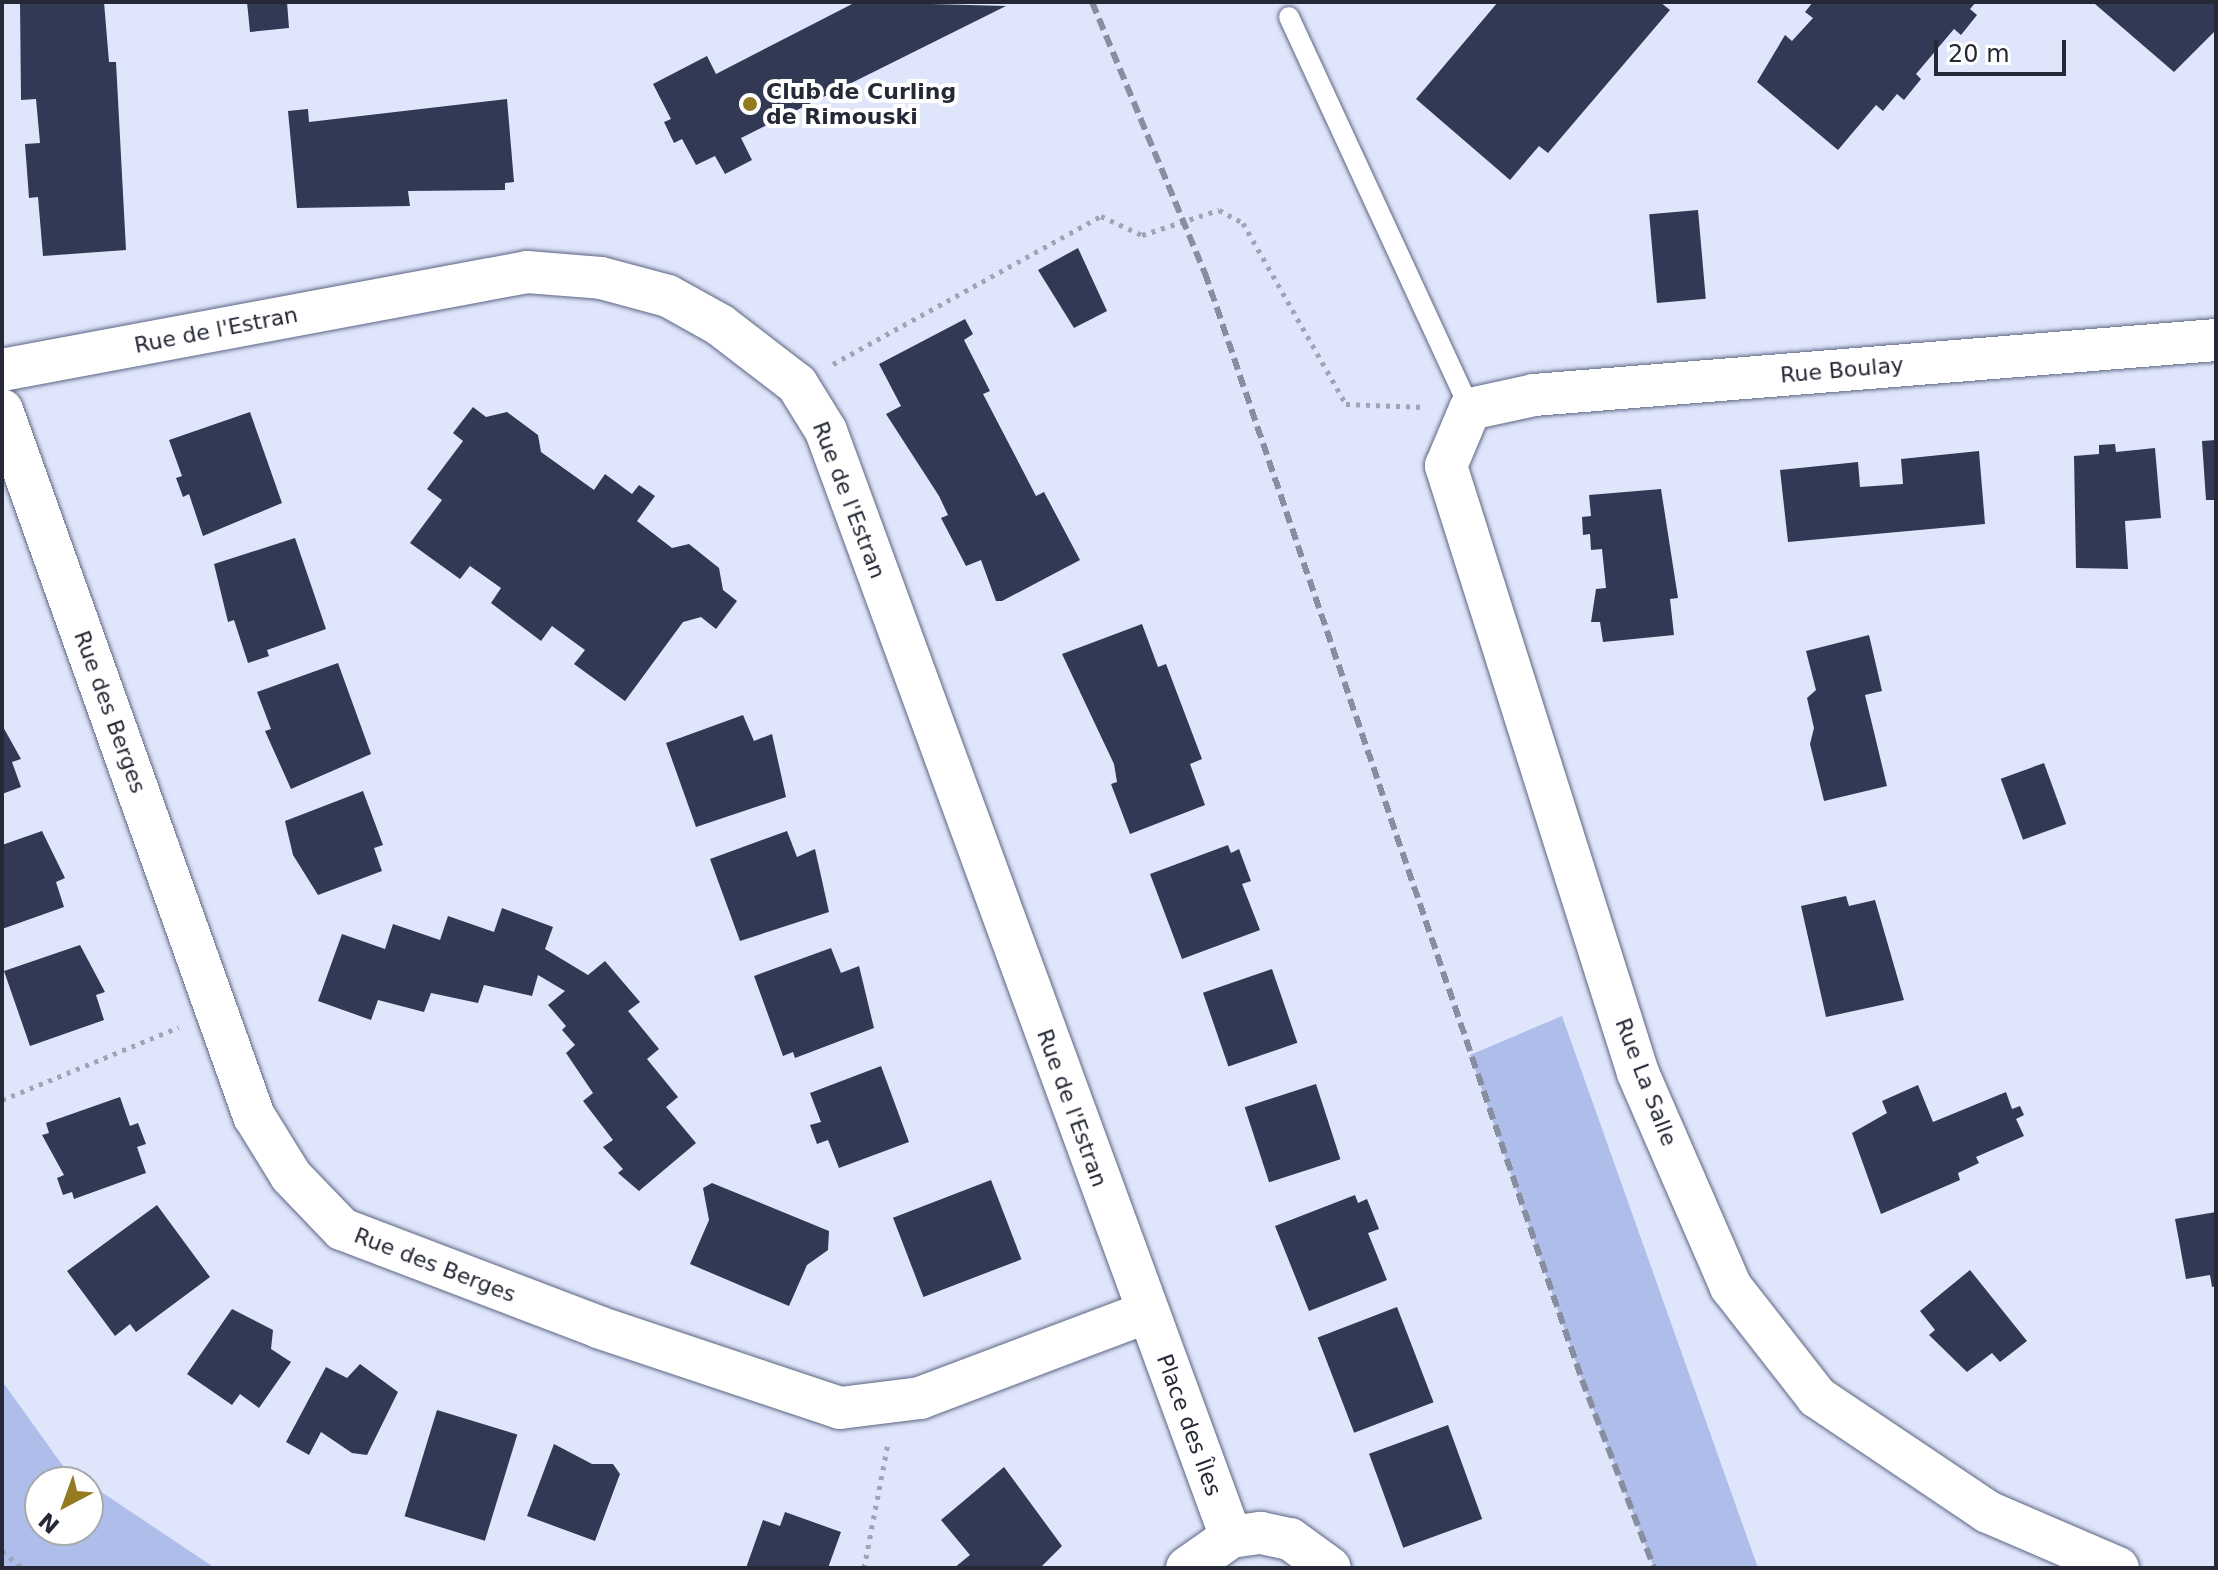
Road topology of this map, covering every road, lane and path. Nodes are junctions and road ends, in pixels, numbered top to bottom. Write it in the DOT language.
graph roads {
  1 [pos="1289,17"];
  2 [pos="2216,340"];
  3 [pos="2,370"];
  4 [pos="797,384"];
  5 [pos="1470,409"];
  6 [pos="2,410"];
  7 [pos="217,1011"];
  8 [pos="2,1100"];
  9 [pos="1147,1312"];
  10 [pos="896,1401"];
  11 [pos="1231,1537"];
  12 [pos="2,1551"];
  13 [pos="22,1568"];
  14 [pos="864,1568"];
  15 [pos="1187,1568"];
  16 [pos="1330,1568"];
  17 [pos="2118,1568"];
  1 -- 5 [label="lane"];
  2 -- 5 [label="street, Rue Boulay"];
  3 -- 4 [label="street, Rue de l'Estran"];
  4 -- 5 [label="path"];
  4 -- 9 [label="street, Rue de l'Estran"];
  5 -- 17 [label="street, Rue La Salle"];
  6 -- 7 [label="street, Rue des Berges"];
  7 -- 8 [label="path"];
  7 -- 10 [label="street, Rue des Berges"];
  9 -- 10 [label="street, Rue des Berges"];
  9 -- 11 [label="street, Place des Îles"];
  10 -- 14 [label="path"];
  11 -- 15 [label="street"];
  11 -- 16 [label="street"];
  12 -- 13 [label="path"];
}
